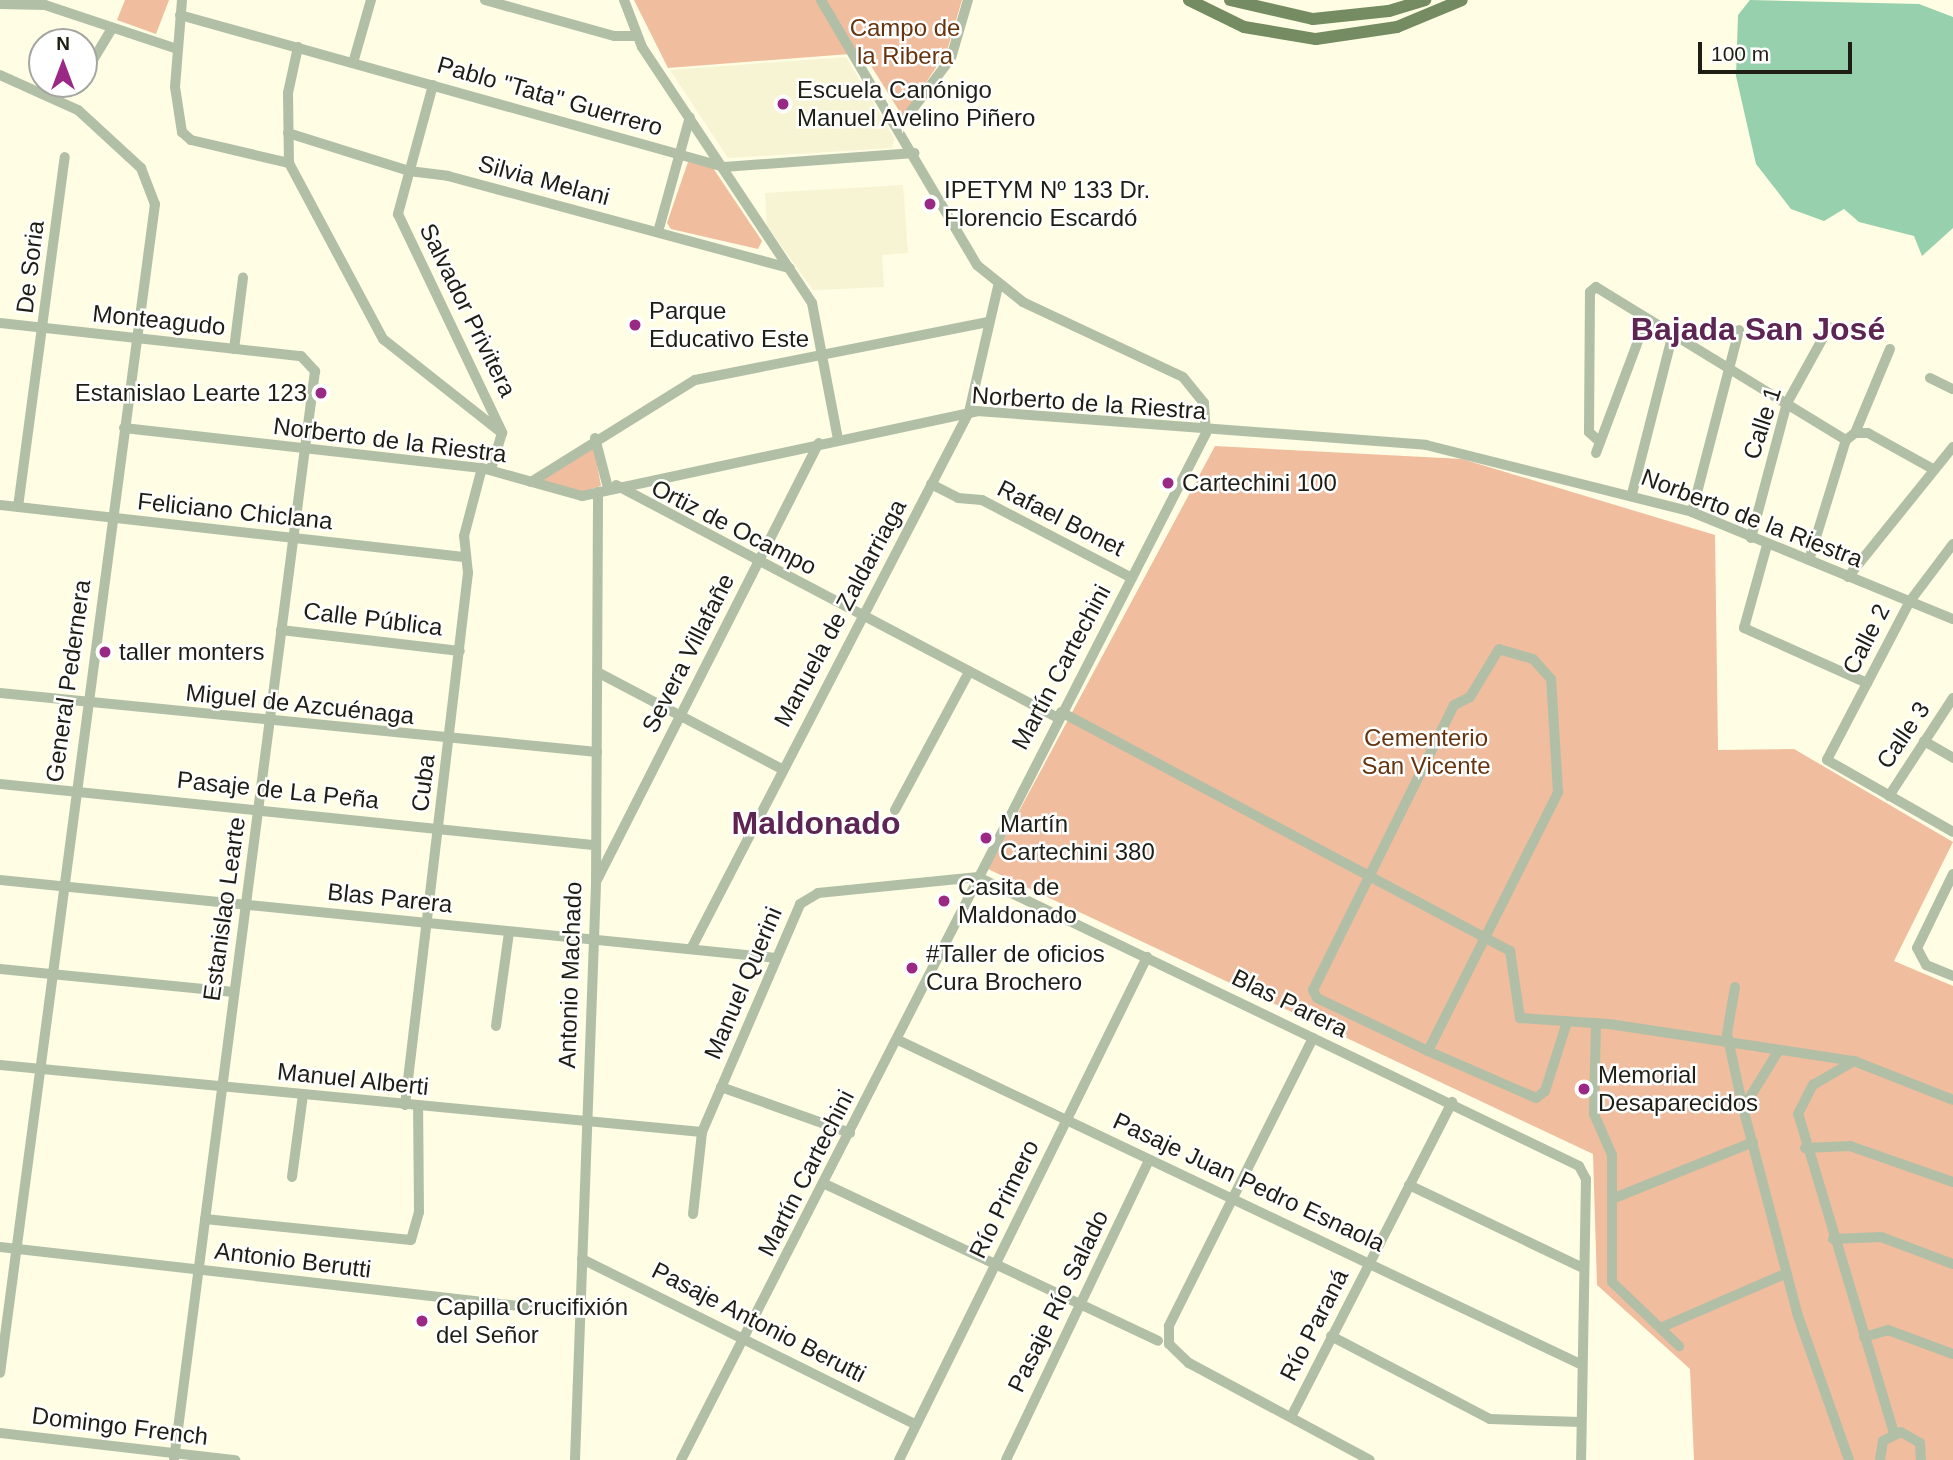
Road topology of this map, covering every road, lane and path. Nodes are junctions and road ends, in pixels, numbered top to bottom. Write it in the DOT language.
graph roads {
  1 [pos="182,0"];
  2 [pos="371,0"];
  3 [pos="485,0"];
  4 [pos="624,0"];
  5 [pos="821,0"];
  6 [pos="968,0"];
  7 [pos="1189,0"];
  8 [pos="1230,0"];
  9 [pos="1424,0"];
  10 [pos="1462,0"];
  11 [pos="0,4"];
  12 [pos="56,4"];
  13 [pos="180,15"];
  14 [pos="111,30"];
  15 [pos="637,36"];
  16 [pos="299,47"];
  17 [pos="177,50"];
  18 [pos="98,52"];
  19 [pos="353,63"];
  20 [pos="0,75"];
  21 [pos="16,81"];
  22 [pos="28,82"];
  23 [pos="433,85"];
  24 [pos="690,117"];
  25 [pos="900,126"];
  26 [pos="288,133"];
  27 [pos="914,153"];
  28 [pos="680,155"];
  29 [pos="65,157"];
  30 [pos="289,163"];
  31 [pos="724,167"];
  32 [pos="409,172"];
  33 [pos="658,232"];
  34 [pos="790,268"];
  35 [pos="243,278"];
  36 [pos="998,286"];
  37 [pos="1646,320"];
  38 [pos="0,323"];
  39 [pos="989,323"];
  40 [pos="1829,327"];
  41 [pos="43,328"];
  42 [pos="1739,330"];
  43 [pos="1673,332"];
  44 [pos="136,338"];
  45 [pos="234,349"];
  46 [pos="1890,349"];
  47 [pos="824,354"];
  48 [pos="312,364"];
  49 [pos="1730,366"];
  50 [pos="1930,378"];
  51 [pos="1953,389"];
  52 [pos="1787,403"];
  53 [pos="969,412"];
  54 [pos="124,428"];
  55 [pos="502,433"];
  56 [pos="1206,433"];
  57 [pos="1855,433"];
  58 [pos="594,439"];
  59 [pos="838,439"];
  60 [pos="1846,440"];
  61 [pos="1600,442"];
  62 [pos="819,443"];
  63 [pos="304,449"];
  64 [pos="1952,449"];
  65 [pos="1596,453"];
  66 [pos="486,468"];
  67 [pos="1933,469"];
  68 [pos="531,482"];
  69 [pos="932,484"];
  70 [pos="607,489"];
  71 [pos="1632,494"];
  72 [pos="0,505"];
  73 [pos="18,508"];
  74 [pos="1692,512"];
  75 [pos="112,518"];
  76 [pos="1751,538"];
  77 [pos="293,539"];
  78 [pos="1953,544"];
  79 [pos="1767,545"];
  80 [pos="466,557"];
  81 [pos="1809,560"];
  82 [pos="758,562"];
  83 [pos="1848,577"];
  84 [pos="1132,578"];
  85 [pos="1910,601"];
  86 [pos="863,617"];
  87 [pos="1953,620"];
  88 [pos="281,630"];
  89 [pos="460,651"];
  90 [pos="969,672"];
  91 [pos="599,673"];
  92 [pos="1867,683"];
  93 [pos="0,693"];
  94 [pos="1953,698"];
  95 [pos="87,702"];
  96 [pos="1060,715"];
  97 [pos="679,716"];
  98 [pos="269,721"];
  99 [pos="450,741"];
  100 [pos="1924,741"];
  101 [pos="597,752"];
  102 [pos="1953,758"];
  103 [pos="782,769"];
  104 [pos="0,784"];
  105 [pos="75,790"];
  106 [pos="1889,796"];
  107 [pos="258,809"];
  108 [pos="895,810"];
  109 [pos="439,828"];
  110 [pos="1953,832"];
  111 [pos="593,845"];
  112 [pos="1953,874"];
  113 [pos="978,877"];
  114 [pos="1367,877"];
  115 [pos="0,880"];
  116 [pos="596,884"];
  117 [pos="62,886"];
  118 [pos="245,904"];
  119 [pos="426,922"];
  120 [pos="509,932"];
  121 [pos="1485,938"];
  122 [pos="593,940"];
  123 [pos="691,949"];
  124 [pos="1147,957"];
  125 [pos="776,958"];
  126 [pos="0,969"];
  127 [pos="50,974"];
  128 [pos="1953,976"];
  129 [pos="1735,987"];
  130 [pos="233,992"];
  131 [pos="1567,1022"];
  132 [pos="1596,1023"];
  133 [pos="496,1026"];
  134 [pos="1313,1038"];
  135 [pos="898,1040"];
  136 [pos="1728,1042"];
  137 [pos="1779,1050"];
  138 [pos="1428,1051"];
  139 [pos="1854,1061"];
  140 [pos="0,1065"];
  141 [pos="37,1069"];
  142 [pos="222,1087"];
  143 [pos="721,1087"];
  144 [pos="303,1095"];
  145 [pos="1953,1100"];
  146 [pos="1452,1102"];
  147 [pos="405,1105"];
  148 [pos="418,1107"];
  149 [pos="1743,1108"];
  150 [pos="1066,1121"];
  151 [pos="585,1122"];
  152 [pos="702,1132"];
  153 [pos="850,1133"];
  154 [pos="1752,1142"];
  155 [pos="1805,1148"];
  156 [pos="1149,1160"];
  157 [pos="292,1177"];
  158 [pos="1953,1182"];
  159 [pos="825,1184"];
  160 [pos="1409,1185"];
  161 [pos="1233,1198"];
  162 [pos="1612,1199"];
  163 [pos="693,1214"];
  164 [pos="205,1219"];
  165 [pos="1833,1239"];
  166 [pos="0,1247"];
  167 [pos="13,1249"];
  168 [pos="582,1259"];
  169 [pos="1370,1260"];
  170 [pos="1953,1264"];
  171 [pos="994,1266"];
  172 [pos="1583,1268"];
  173 [pos="199,1270"];
  174 [pos="1787,1273"];
  175 [pos="1076,1307"];
  176 [pos="581,1313"];
  177 [pos="1660,1328"];
  178 [pos="1331,1336"];
  179 [pos="1864,1337"];
  180 [pos="744,1341"];
  181 [pos="1158,1341"];
  182 [pos="1679,1346"];
  183 [pos="1953,1354"];
  184 [pos="1582,1365"];
  185 [pos="0,1373"];
  186 [pos="1291,1417"];
  187 [pos="1581,1422"];
  188 [pos="916,1425"];
  189 [pos="0,1433"];
  190 [pos="1894,1433"];
  191 [pos="175,1457"];
  192 [pos="235,1460"];
  193 [pos="575,1460"];
  194 [pos="681,1460"];
  195 [pos="900,1460"];
  196 [pos="1006,1460"];
  197 [pos="1370,1460"];
  198 [pos="1581,1460"];
  199 [pos="1849,1460"];
  200 [pos="1880,1460"];
  201 [pos="1921,1460"];
  1 -- 13 [label="street"];
  2 -- 19 [label="street"];
  3 -- 15 [label="street"];
  4 -- 15 [label="street"];
  5 -- 25 [label="street"];
  6 -- 25 [label="street"];
  7 -- 10 [label="main road"];
  8 -- 9 [label="main road"];
  11 -- 12 [label="street"];
  12 -- 14 [label="street"];
  13 -- 16 [label="street, Pablo \"Tata\" Guerrero"];
  13 -- 17 [label="street"];
  14 -- 17 [label="street"];
  14 -- 18 [label="street"];
  15 -- 24 [label="street"];
  16 -- 19 [label="street, Pablo \"Tata\" Guerrero"];
  16 -- 26 [label="street"];
  17 -- 30 [label="street"];
  19 -- 23 [label="street, Pablo \"Tata\" Guerrero"];
  20 -- 21 [label="street, General Pedernera"];
  21 -- 22 [label="street"];
  21 -- 44 [label="street, General Pedernera"];
  23 -- 28 [label="street, Pablo \"Tata\" Guerrero"];
  23 -- 32 [label="street, Salvador Privitera"];
  24 -- 28 [label="street"];
  24 -- 31 [label="street"];
  25 -- 27 [label="street"];
  26 -- 30 [label="street"];
  26 -- 32 [label="street, Silvia Melani"];
  27 -- 31 [label="street, Pablo \"Tata\" Guerrero"];
  27 -- 36 [label="street"];
  28 -- 31 [label="street, Pablo \"Tata\" Guerrero"];
  28 -- 33 [label="street"];
  29 -- 41 [label="street, De Soria"];
  30 -- 55 [label="street"];
  31 -- 34 [label="street"];
  32 -- 33 [label="street, Silvia Melani"];
  32 -- 55 [label="street, Salvador Privitera"];
  33 -- 34 [label="street, Silvia Melani"];
  34 -- 47 [label="street"];
  35 -- 45 [label="street"];
  36 -- 39 [label="street, Manuela de Zaldarriaga"];
  36 -- 56 [label="street"];
  37 -- 43 [label="street"];
  37 -- 61 [label="street"];
  37 -- 61 [label="street"];
  38 -- 41 [label="street, Monteagudo"];
  39 -- 47 [label="street"];
  39 -- 53 [label="street, Manuela de Zaldarriaga"];
  40 -- 52 [label="street, Calle 1"];
  41 -- 44 [label="street, Monteagudo"];
  41 -- 73 [label="street, De Soria"];
  42 -- 49 [label="street"];
  43 -- 49 [label="street"];
  43 -- 71 [label="street"];
  44 -- 45 [label="street, Monteagudo"];
  44 -- 54 [label="street, General Pedernera"];
  45 -- 48 [label="street, Monteagudo"];
  46 -- 57 [label="street"];
  47 -- 58 [label="street"];
  47 -- 59 [label="street"];
  48 -- 63 [label="street, Estanislao Learte"];
  49 -- 52 [label="street"];
  49 -- 74 [label="street"];
  50 -- 51 [label="street"];
  52 -- 60 [label="street"];
  52 -- 76 [label="street, Calle 1"];
  53 -- 56 [label="street, Norberto de la Riestra"];
  53 -- 59 [label="street, Norberto de la Riestra"];
  53 -- 69 [label="street, Manuela de Zaldarriaga"];
  54 -- 63 [label="street, Norberto de la Riestra"];
  54 -- 75 [label="street, General Pedernera"];
  55 -- 66 [label="street, Cuba"];
  56 -- 71 [label="street, Norberto de la Riestra"];
  56 -- 84 [label="street, Martín Cartechini"];
  57 -- 60 [label="street"];
  57 -- 67 [label="street"];
  58 -- 68 [label="street"];
  58 -- 70 [label="street, Antonio Machado"];
  59 -- 62 [label="street, Norberto de la Riestra"];
  60 -- 81 [label="street"];
  61 -- 65 [label="street"];
  62 -- 70 [label="street, Norberto de la Riestra"];
  62 -- 82 [label="street, Severa Villafañe"];
  63 -- 66 [label="street, Norberto de la Riestra"];
  63 -- 77 [label="street, Estanislao Learte"];
  64 -- 67 [label="street"];
  66 -- 68 [label="street, Norberto de la Riestra"];
  66 -- 80 [label="street, Cuba"];
  67 -- 83 [label="street"];
  68 -- 70 [label="street, Norberto de la Riestra"];
  69 -- 84 [label="street, Rafael Bonet"];
  69 -- 86 [label="street, Manuela de Zaldarriaga"];
  70 -- 82 [label="street, Ortiz de Ocampo"];
  70 -- 91 [label="street, Antonio Machado"];
  71 -- 74 [label="street, Norberto de la Riestra"];
  72 -- 73 [label="street, Feliciano Chiclana"];
  73 -- 75 [label="street, Feliciano Chiclana"];
  74 -- 76 [label="street, Norberto de la Riestra"];
  75 -- 77 [label="street, Feliciano Chiclana"];
  75 -- 95 [label="street, General Pedernera"];
  76 -- 79 [label="street, Norberto de la Riestra"];
  77 -- 80 [label="street, Feliciano Chiclana"];
  77 -- 88 [label="street, Estanislao Learte"];
  78 -- 85 [label="street, Calle 2"];
  79 -- 81 [label="street, Norberto de la Riestra"];
  79 -- 92 [label="street"];
  80 -- 89 [label="street, Cuba"];
  81 -- 83 [label="street, Norberto de la Riestra"];
  82 -- 86 [label="street, Ortiz de Ocampo"];
  82 -- 97 [label="street, Severa Villafañe"];
  83 -- 85 [label="street, Norberto de la Riestra"];
  84 -- 96 [label="street, Martín Cartechini"];
  85 -- 87 [label="street, Norberto de la Riestra"];
  85 -- 92 [label="street, Calle 2"];
  86 -- 90 [label="street, Ortiz de Ocampo"];
  86 -- 103 [label="street, Manuela de Zaldarriaga"];
  88 -- 89 [label="street, Calle Pública"];
  88 -- 98 [label="street, Estanislao Learte"];
  89 -- 99 [label="street, Cuba"];
  90 -- 96 [label="street, Ortiz de Ocampo"];
  90 -- 108 [label="street"];
  91 -- 97 [label="street"];
  91 -- 101 [label="street, Antonio Machado"];
  92 -- 106 [label="street, Calle 2"];
  93 -- 95 [label="street, Miguel de Azcuénaga"];
  94 -- 100 [label="street, Calle 3"];
  95 -- 98 [label="street, Miguel de Azcuénaga"];
  95 -- 105 [label="street, General Pedernera"];
  96 -- 113 [label="street, Martín Cartechini"];
  96 -- 114 [label="street, Ortiz de Ocampo"];
  97 -- 103 [label="street"];
  97 -- 116 [label="street, Severa Villafañe"];
  98 -- 99 [label="street, Miguel de Azcuénaga"];
  98 -- 107 [label="street, Estanislao Learte"];
  99 -- 101 [label="street, Miguel de Azcuénaga"];
  99 -- 109 [label="street, Cuba"];
  100 -- 102 [label="street"];
  100 -- 106 [label="street, Calle 3"];
  101 -- 111 [label="street, Antonio Machado"];
  103 -- 123 [label="street, Manuela de Zaldarriaga"];
  104 -- 105 [label="street, Pasaje de La Peña"];
  105 -- 107 [label="street, Pasaje de La Peña"];
  105 -- 117 [label="street, General Pedernera"];
  106 -- 110 [label="street"];
  107 -- 109 [label="street, Pasaje de La Peña"];
  107 -- 118 [label="street, Estanislao Learte"];
  109 -- 111 [label="street, Pasaje de La Peña"];
  109 -- 119 [label="street, Cuba"];
  111 -- 116 [label="street, Antonio Machado"];
  112 -- 128 [label="street"];
  113 -- 124 [label="street, Blas Parera"];
  113 -- 125 [label="street, Manuel Querini"];
  113 -- 135 [label="street, Martín Cartechini"];
  114 -- 121 [label="street, Ortiz de Ocampo"];
  114 -- 121 [label="street"];
  114 -- 138 [label="street"];
  115 -- 117 [label="street, Blas Parera"];
  116 -- 122 [label="street, Antonio Machado"];
  117 -- 118 [label="street, Blas Parera"];
  117 -- 127 [label="street, General Pedernera"];
  118 -- 119 [label="street, Blas Parera"];
  118 -- 130 [label="street, Estanislao Learte"];
  119 -- 120 [label="street, Blas Parera"];
  119 -- 147 [label="street, Cuba"];
  120 -- 122 [label="street, Blas Parera"];
  120 -- 133 [label="street"];
  121 -- 131 [label="street, Ortiz de Ocampo"];
  121 -- 138 [label="street"];
  122 -- 123 [label="street, Blas Parera"];
  122 -- 151 [label="street, Antonio Machado"];
  123 -- 125 [label="street, Blas Parera"];
  124 -- 134 [label="street, Blas Parera"];
  124 -- 150 [label="street, Río Primero"];
  125 -- 143 [label="street, Manuel Querini"];
  126 -- 127 [label="street"];
  127 -- 130 [label="street"];
  127 -- 141 [label="street, General Pedernera"];
  129 -- 136 [label="street"];
  130 -- 142 [label="street, Estanislao Learte"];
  131 -- 132 [label="street"];
  131 -- 138 [label="street"];
  132 -- 136 [label="street"];
  132 -- 162 [label="street"];
  134 -- 146 [label="street, Blas Parera"];
  134 -- 161 [label="street"];
  135 -- 150 [label="street, Pasaje Juan Pedro Esnaola"];
  135 -- 153 [label="street, Martín Cartechini"];
  136 -- 137 [label="street"];
  136 -- 149 [label="street"];
  137 -- 139 [label="street"];
  137 -- 149 [label="street"];
  139 -- 145 [label="street"];
  139 -- 155 [label="street"];
  140 -- 141 [label="street, Manuel Alberti"];
  141 -- 142 [label="street, Manuel Alberti"];
  141 -- 167 [label="street, General Pedernera"];
  142 -- 144 [label="street, Manuel Alberti"];
  142 -- 164 [label="street, Estanislao Learte"];
  143 -- 152 [label="street, Manuel Querini"];
  143 -- 153 [label="street"];
  144 -- 147 [label="street, Manuel Alberti"];
  144 -- 157 [label="street"];
  146 -- 160 [label="street, Río Paraná"];
  146 -- 172 [label="street, Blas Parera"];
  147 -- 148 [label="street, Manuel Alberti"];
  148 -- 151 [label="street, Manuel Alberti"];
  148 -- 164 [label="street"];
  149 -- 154 [label="street"];
  150 -- 156 [label="street, Pasaje Juan Pedro Esnaola"];
  150 -- 171 [label="street, Río Primero"];
  151 -- 152 [label="street, Manuel Alberti"];
  151 -- 168 [label="street, Antonio Machado"];
  152 -- 163 [label="street, Manuel Querini"];
  153 -- 159 [label="street, Martín Cartechini"];
  154 -- 162 [label="street"];
  154 -- 174 [label="street"];
  155 -- 158 [label="street"];
  155 -- 165 [label="street"];
  156 -- 161 [label="street, Pasaje Juan Pedro Esnaola"];
  156 -- 175 [label="street, Pasaje Río Salado"];
  159 -- 171 [label="street"];
  159 -- 180 [label="street, Martín Cartechini"];
  160 -- 169 [label="street, Río Paraná"];
  160 -- 172 [label="street"];
  161 -- 169 [label="street, Pasaje Juan Pedro Esnaola"];
  161 -- 186 [label="street"];
  162 -- 177 [label="street"];
  164 -- 173 [label="street, Estanislao Learte"];
  165 -- 170 [label="street"];
  165 -- 179 [label="street"];
  166 -- 167 [label="street, Antonio Berutti"];
  167 -- 173 [label="street, Antonio Berutti"];
  167 -- 185 [label="street, General Pedernera"];
  168 -- 176 [label="street, Antonio Machado"];
  168 -- 180 [label="street, Pasaje Antonio Berutti"];
  169 -- 178 [label="street, Río Paraná"];
  169 -- 184 [label="street, Pasaje Juan Pedro Esnaola"];
  171 -- 175 [label="street"];
  171 -- 188 [label="street, Río Primero"];
  172 -- 184 [label="street"];
  173 -- 176 [label="street, Antonio Berutti"];
  173 -- 191 [label="street, Estanislao Learte"];
  174 -- 177 [label="street"];
  174 -- 199 [label="street"];
  175 -- 181 [label="street"];
  175 -- 196 [label="street, Pasaje Río Salado"];
  176 -- 193 [label="street, Antonio Machado"];
  177 -- 182 [label="street"];
  178 -- 186 [label="street, Río Paraná"];
  178 -- 187 [label="street"];
  179 -- 183 [label="street"];
  179 -- 190 [label="street"];
  180 -- 188 [label="street, Pasaje Antonio Berutti"];
  180 -- 194 [label="street, Martín Cartechini"];
  184 -- 187 [label="street"];
  186 -- 197 [label="street"];
  187 -- 198 [label="street"];
  188 -- 195 [label="street, Río Primero"];
  189 -- 191 [label="street, Domingo French"];
  190 -- 200 [label="street"];
  190 -- 201 [label="street"];
  191 -- 192 [label="street, Domingo French"];
}
